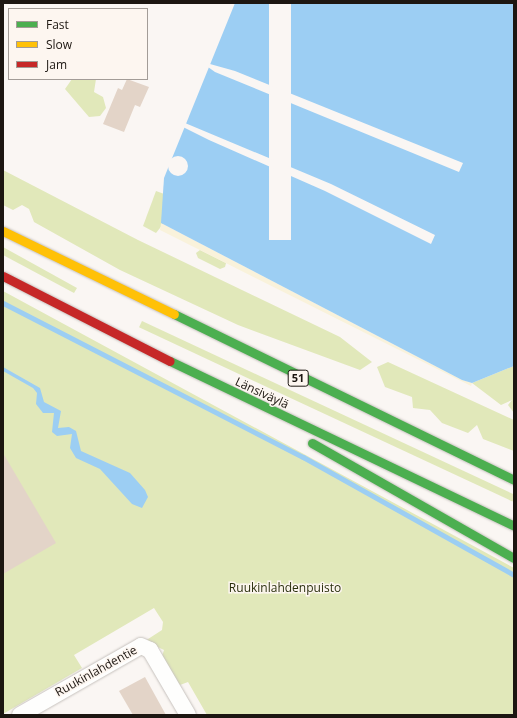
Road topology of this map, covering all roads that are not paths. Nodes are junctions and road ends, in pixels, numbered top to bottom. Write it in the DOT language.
graph roads {
  1 [pos="3,231"];
  2 [pos="3,276"];
  3 [pos="230,391"];
  4 [pos="514,480"];
  5 [pos="514,526"];
  6 [pos="514,558"];
  7 [pos="20,715"];
  8 [pos="188,715"];
  1 -- 4 [label="highway, 51"];
  2 -- 3 [label="highway, Länsiväylä"];
  3 -- 5 [label="highway, Länsiväylä"];
  3 -- 6 [label="highway"];
  7 -- 8 [label="street, Ruukinlahdentie"];
}
